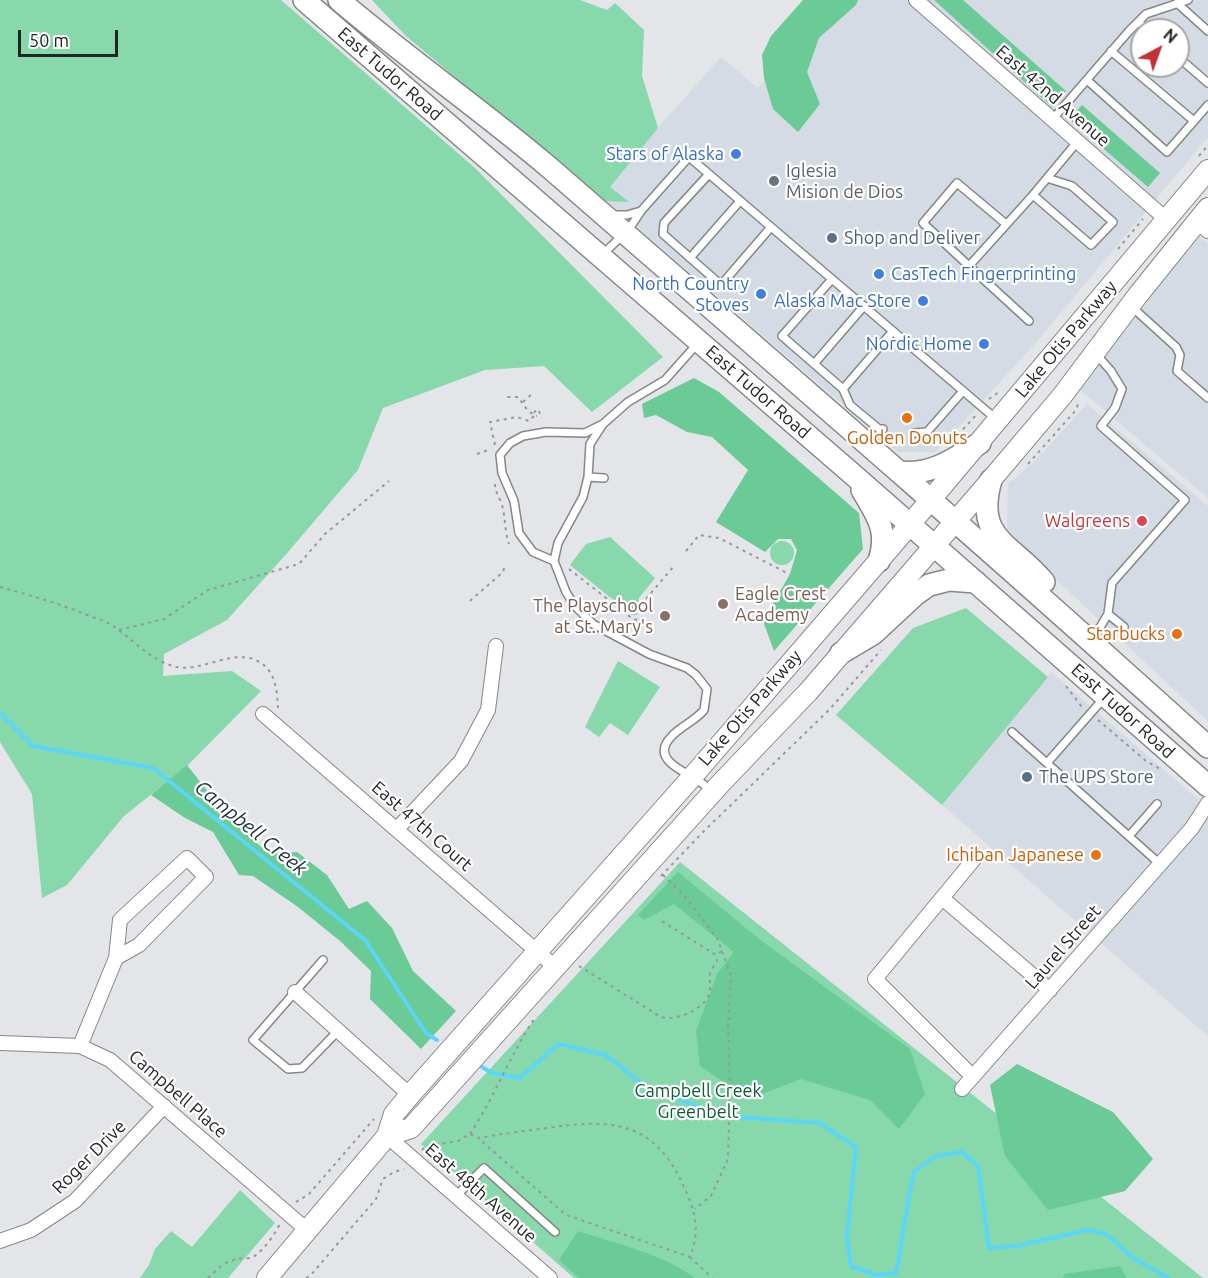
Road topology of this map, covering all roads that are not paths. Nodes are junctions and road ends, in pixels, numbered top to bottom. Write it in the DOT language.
graph roads {
  1 [pos="304,0"];
  2 [pos="339,0"];
  3 [pos="1188,0"];
  4 [pos="919,1"];
  5 [pos="1177,3"];
  6 [pos="1141,18"];
  7 [pos="1130,30"];
  8 [pos="1208,31"];
  9 [pos="1111,51"];
  10 [pos="1190,67"];
  11 [pos="1086,80"];
  12 [pos="1208,83"];
  13 [pos="1208,105"];
  14 [pos="1052,120"];
  15 [pos="1194,121"];
  16 [pos="1078,141"];
  17 [pos="1201,165"];
  18 [pos="709,174"];
  19 [pos="1047,178"];
  20 [pos="1208,186"];
  21 [pos="1033,195"];
  22 [pos="740,201"];
  23 [pos="641,211"];
  24 [pos="1160,213"];
  25 [pos="603,214"];
  26 [pos="1204,220"];
  27 [pos="1006,224"];
  28 [pos="771,227"];
  29 [pos="625,234"];
  30 [pos="601,256"];
  31 [pos="690,258"];
  32 [pos="969,266"];
  33 [pos="832,279"];
  34 [pos="1134,300"];
  35 [pos="864,306"];
  36 [pos="1029,321"];
  37 [pos="893,331"];
  38 [pos="699,341"];
  39 [pos="1095,353"];
  40 [pos="814,364"];
  41 [pos="843,389"];
  42 [pos="963,391"];
  43 [pos="1208,398"];
  44 [pos="998,421"];
  45 [pos="603,424"];
  46 [pos="883,429"];
  47 [pos="914,433"];
  48 [pos="980,443"];
  49 [pos="850,472"];
  50 [pos="899,472"];
  51 [pos="588,477"];
  52 [pos="604,478"];
  53 [pos="991,480"];
  54 [pos="931,500"];
  55 [pos="955,521"];
  56 [pos="910,525"];
  57 [pos="934,545"];
  58 [pos="554,559"];
  59 [pos="879,561"];
  60 [pos="976,582"];
  61 [pos="1108,614"];
  62 [pos="1071,622"];
  63 [pos="1124,627"];
  64 [pos="1091,641"];
  65 [pos="496,646"];
  66 [pos="841,653"];
  67 [pos="1106,696"];
  68 [pos="263,714"];
  69 [pos="1012,732"];
  70 [pos="1208,747"];
  71 [pos="1047,763"];
  72 [pos="692,777"];
  73 [pos="1208,786"];
  74 [pos="713,791"];
  75 [pos="1208,803"];
  76 [pos="1157,804"];
  77 [pos="1208,819"];
  78 [pos="398,828"];
  79 [pos="1192,828"];
  80 [pos="1129,836"];
  81 [pos="975,858"];
  82 [pos="1160,864"];
  83 [pos="942,898"];
  84 [pos="537,950"];
  85 [pos="116,958"];
  86 [pos="323,960"];
  87 [pos="555,967"];
  88 [pos="1050,990"];
  89 [pos="295,992"];
  90 [pos="338,1031"];
  91 [pos="0,1042"];
  92 [pos="80,1046"];
  93 [pos="973,1077"];
  94 [pos="962,1089"];
  95 [pos="410,1095"];
  96 [pos="164,1106"];
  97 [pos="387,1136"];
  98 [pos="456,1196"];
  99 [pos="307,1230"];
  100 [pos="555,1232"];
  101 [pos="0,1241"];
  102 [pos="267,1278"];
  103 [pos="550,1278"];
  1 -- 30 [label="main road, East Tudor Road"];
  2 -- 25 [label="main road, East Tudor Road"];
  3 -- 5 [label="lane"];
  4 -- 14 [label="street, East 42nd Avenue"];
  5 -- 6 [label="lane"];
  5 -- 8 [label="lane"];
  7 -- 9 [label="lane"];
  9 -- 11 [label="lane"];
  9 -- 15 [label="lane"];
  10 -- 12 [label="lane"];
  11 -- 14 [label="lane"];
  11 -- 15 [label="lane"];
  13 -- 15 [label="lane"];
  14 -- 16 [label="street, East 42nd Avenue"];
  16 -- 19 [label="lane"];
  16 -- 24 [label="street, East 42nd Avenue"];
  17 -- 24 [label="main road, Lake Otis Parkway"];
  18 -- 22 [label="lane"];
  18 -- 23 [label="lane"];
  18 -- 31 [label="lane"];
  19 -- 21 [label="lane"];
  19 -- 21 [label="lane"];
  20 -- 26 [label="main road"];
  21 -- 27 [label="lane"];
  22 -- 28 [label="lane"];
  22 -- 31 [label="lane"];
  23 -- 25 [label="lane"];
  23 -- 29 [label="lane"];
  24 -- 34 [label="main road"];
  24 -- 44 [label="main road, Lake Otis Parkway"];
  25 -- 29 [label="main road, East Tudor Road"];
  26 -- 34 [label="main road, Lake Otis Parkway"];
  27 -- 32 [label="lane"];
  27 -- 32 [label="lane"];
  28 -- 31 [label="lane"];
  28 -- 33 [label="lane"];
  29 -- 30 [label="lane"];
  29 -- 50 [label="main road, East Tudor Road"];
  30 -- 38 [label="main road, East Tudor Road"];
  32 -- 36 [label="lane"];
  33 -- 35 [label="lane"];
  33 -- 40 [label="lane"];
  34 -- 39 [label="main road, Lake Otis Parkway"];
  34 -- 43 [label="lane"];
  35 -- 37 [label="lane"];
  35 -- 40 [label="lane"];
  37 -- 41 [label="lane"];
  37 -- 42 [label="lane"];
  38 -- 45 [label="lane"];
  38 -- 49 [label="main road, East Tudor Road"];
  39 -- 53 [label="main road, Lake Otis Parkway"];
  39 -- 61 [label="lane"];
  40 -- 41 [label="lane"];
  41 -- 46 [label="lane"];
  42 -- 44 [label="lane"];
  42 -- 47 [label="lane"];
  44 -- 48 [label="main road, Lake Otis Parkway"];
  45 -- 51 [label="lane"];
  45 -- 58 [label="lane"];
  48 -- 50 [label="main road"];
  48 -- 54 [label="main road, Lake Otis Parkway"];
  49 -- 56 [label="main road, East Tudor Road"];
  49 -- 59 [label="main road"];
  50 -- 54 [label="main road, East Tudor Road"];
  51 -- 52 [label="lane"];
  51 -- 58 [label="lane"];
  53 -- 55 [label="main road, Lake Otis Parkway"];
  53 -- 62 [label="main road"];
  54 -- 55 [label="main road, East Tudor Road"];
  54 -- 56 [label="main road, Lake Otis Parkway"];
  55 -- 57 [label="main road, Lake Otis Parkway"];
  55 -- 62 [label="main road, East Tudor Road"];
  56 -- 57 [label="main road, East Tudor Road"];
  56 -- 59 [label="main road, Lake Otis Parkway"];
  57 -- 60 [label="main road, East Tudor Road"];
  57 -- 66 [label="main road, Lake Otis Parkway"];
  58 -- 72 [label="lane"];
  59 -- 72 [label="main road, Lake Otis Parkway"];
  60 -- 66 [label="main road"];
  60 -- 67 [label="main road, East Tudor Road"];
  61 -- 63 [label="lane"];
  61 -- 64 [label="lane"];
  62 -- 64 [label="main road, East Tudor Road"];
  64 -- 70 [label="main road, East Tudor Road"];
  65 -- 78 [label="street"];
  66 -- 74 [label="main road, Lake Otis Parkway"];
  67 -- 71 [label="lane"];
  67 -- 73 [label="main road, East Tudor Road"];
  68 -- 78 [label="street, East 47th Court"];
  69 -- 71 [label="lane"];
  71 -- 80 [label="lane"];
  72 -- 74 [label="lane"];
  72 -- 84 [label="main road, Lake Otis Parkway"];
  74 -- 87 [label="main road, Lake Otis Parkway"];
  75 -- 79 [label="street, Laurel Street"];
  76 -- 80 [label="lane"];
  77 -- 79 [label="street, Laurel Street"];
  78 -- 84 [label="street, East 47th Court"];
  79 -- 82 [label="street, Laurel Street"];
  80 -- 82 [label="lane"];
  81 -- 83 [label="street"];
  82 -- 88 [label="street, Laurel Street"];
  83 -- 88 [label="street"];
  83 -- 93 [label="street"];
  84 -- 87 [label="street, East 47th Court"];
  84 -- 95 [label="main road, Lake Otis Parkway"];
  85 -- 85 [label="street"];
  85 -- 92 [label="street"];
  86 -- 89 [label="lane"];
  87 -- 97 [label="main road, Lake Otis Parkway"];
  88 -- 93 [label="street, Laurel Street"];
  89 -- 90 [label="street"];
  89 -- 90 [label="lane"];
  90 -- 95 [label="street"];
  91 -- 92 [label="street, Campbell Place"];
  92 -- 96 [label="street, Campbell Place"];
  93 -- 94 [label="street, Laurel Street"];
  95 -- 97 [label="main road, Lake Otis Parkway"];
  96 -- 99 [label="street, Campbell Place"];
  96 -- 101 [label="street, Roger Drive"];
  97 -- 98 [label="street, East 48th Avenue"];
  97 -- 99 [label="main road, Lake Otis Parkway"];
  98 -- 100 [label="lane"];
  98 -- 103 [label="street, East 48th Avenue"];
  99 -- 102 [label="main road, Lake Otis Parkway"];
}
